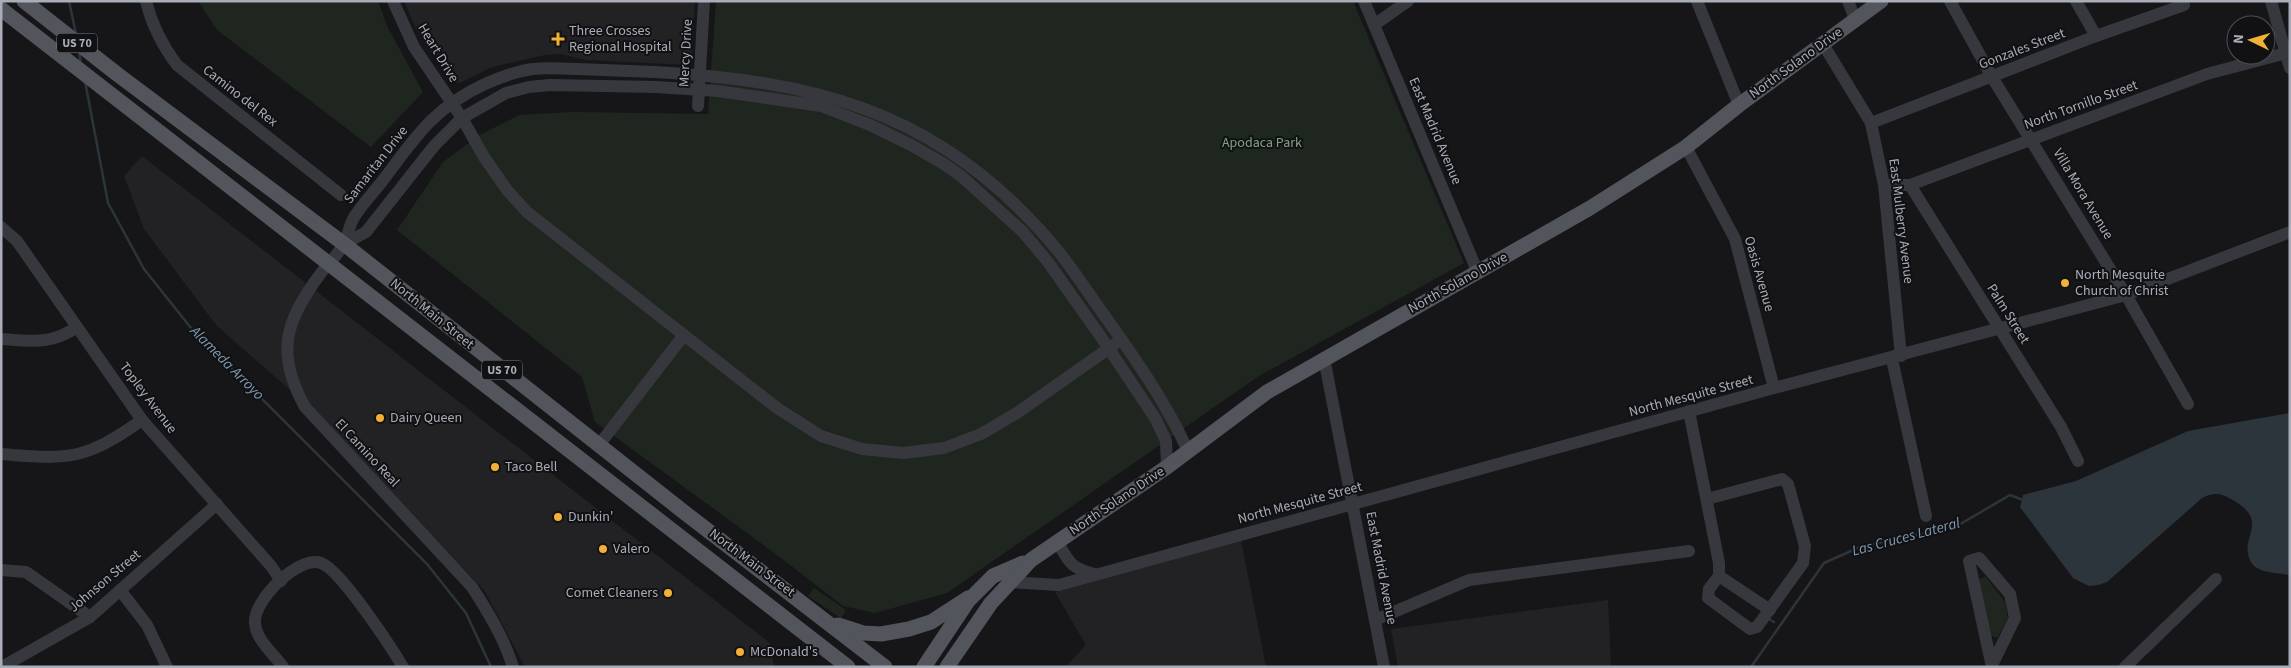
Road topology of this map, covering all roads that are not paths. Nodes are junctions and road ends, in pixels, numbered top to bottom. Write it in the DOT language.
graph roads {
  1 [pos="24,1"];
  2 [pos="146,1"];
  3 [pos="393,1"];
  4 [pos="704,1"];
  5 [pos="1364,1"];
  6 [pos="1408,1"];
  7 [pos="1697,1"];
  8 [pos="1848,1"];
  9 [pos="1880,1"];
  10 [pos="1950,1"];
  11 [pos="2076,1"];
  12 [pos="2271,1"];
  13 [pos="2184,5"];
  14 [pos="1,9"];
  15 [pos="1855,19"];
  16 [pos="1374,25"];
  17 [pos="2096,36"];
  18 [pos="1823,44"];
  19 [pos="2287,53"];
  20 [pos="2290,68"];
  21 [pos="700,74"];
  22 [pos="1992,77"];
  23 [pos="700,90"];
  24 [pos="450,102"];
  25 [pos="1739,104"];
  26 [pos="698,106"];
  27 [pos="859,106"];
  28 [pos="462,118"];
  29 [pos="854,119"];
  30 [pos="1871,123"];
  31 [pos="2032,140"];
  32 [pos="1686,147"];
  33 [pos="986,178"];
  34 [pos="1884,185"];
  35 [pos="1910,185"];
  36 [pos="976,189"];
  37 [pos="341,195"];
  38 [pos="1,227"];
  39 [pos="2290,232"];
  40 [pos="344,244"];
  41 [pos="329,262"];
  42 [pos="1478,273"];
  43 [pos="2126,295"];
  44 [pos="77,327"];
  45 [pos="1998,328"];
  46 [pos="684,335"];
  47 [pos="1,339"];
  48 [pos="1121,339"];
  49 [pos="1109,348"];
  50 [pos="1896,357"];
  51 [pos="1324,358"];
  52 [pos="454,360"];
  53 [pos="526,388"];
  54 [pos="1774,388"];
  55 [pos="2188,404"];
  56 [pos="1689,412"];
  57 [pos="142,420"];
  58 [pos="599,445"];
  59 [pos="1188,451"];
  60 [pos="1,454"];
  61 [pos="2078,461"];
  62 [pos="1167,467"];
  63 [pos="1707,499"];
  64 [pos="217,504"];
  65 [pos="1354,504"];
  66 [pos="1926,516"];
  67 [pos="1057,541"];
  68 [pos="1689,551"];
  69 [pos="1031,560"];
  70 [pos="1,570"];
  71 [pos="1094,574"];
  72 [pos="1719,576"];
  73 [pos="2216,579"];
  74 [pos="281,581"];
  75 [pos="1009,582"];
  76 [pos="120,590"];
  77 [pos="974,595"];
  78 [pos="1770,610"];
  79 [pos="90,617"];
  80 [pos="1375,620"];
  81 [pos="831,623"];
  82 [pos="1992,666"];
  83 [pos="2,667"];
  84 [pos="167,667"];
  85 [pos="283,667"];
  86 [pos="403,667"];
  87 [pos="513,667"];
  88 [pos="848,667"];
  89 [pos="885,667"];
  90 [pos="924,667"];
  91 [pos="947,667"];
  92 [pos="1384,667"];
  93 [pos="2125,667"];
  1 -- 40 [label="main road, North Main Street / US 70"];
  2 -- 37 [label="street, Camino del Rex"];
  3 -- 24 [label="street, Heart Drive"];
  4 -- 21 [label="street, Mercy Drive"];
  5 -- 16 [label="street, East Madrid Avenue"];
  6 -- 16 [label="street"];
  7 -- 25 [label="street"];
  8 -- 15 [label="street"];
  9 -- 15 [label="main road, North Solano Drive"];
  10 -- 22 [label="street, Villa Mora Avenue"];
  11 -- 17 [label="street"];
  12 -- 19 [label="street"];
  13 -- 17 [label="street, Gonzales Street"];
  14 -- 41 [label="main road, North Main Street / US 70"];
  15 -- 18 [label="main road, North Solano Drive"];
  16 -- 42 [label="street, East Madrid Avenue"];
  17 -- 22 [label="street, Gonzales Street"];
  18 -- 25 [label="main road, North Solano Drive"];
  18 -- 30 [label="street, East Mulberry Avenue"];
  19 -- 20 [label="street"];
  19 -- 31 [label="street, North Tornillo Street"];
  21 -- 23 [label="street, Mercy Drive"];
  21 -- 24 [label="street, Samaritan Drive"];
  21 -- 27 [label="street, Samaritan Drive"];
  22 -- 30 [label="street, Gonzales Street"];
  22 -- 31 [label="street, Villa Mora Avenue"];
  23 -- 26 [label="street, Mercy Drive"];
  23 -- 28 [label="street"];
  23 -- 29 [label="street"];
  24 -- 28 [label="street, Heart Drive"];
  24 -- 40 [label="street, Samaritan Drive"];
  25 -- 32 [label="main road, North Solano Drive"];
  27 -- 29 [label="street"];
  27 -- 33 [label="street, Samaritan Drive"];
  28 -- 40 [label="street"];
  28 -- 46 [label="street, Heart Drive"];
  29 -- 36 [label="street"];
  30 -- 34 [label="street, East Mulberry Avenue"];
  31 -- 35 [label="street, North Tornillo Street"];
  31 -- 43 [label="street, Villa Mora Avenue"];
  32 -- 42 [label="main road, North Solano Drive"];
  32 -- 54 [label="street, Oasis Avenue"];
  33 -- 36 [label="street"];
  33 -- 48 [label="street, Samaritan Drive"];
  34 -- 35 [label="street, North Tornillo Street"];
  34 -- 50 [label="street, East Mulberry Avenue"];
  35 -- 45 [label="street, Palm Street"];
  36 -- 49 [label="street"];
  38 -- 44 [label="street, Topley Avenue"];
  39 -- 43 [label="street, North Mesquite Street"];
  40 -- 41 [label="street, El Camino Real"];
  40 -- 53 [label="main road, North Main Street / US 70"];
  41 -- 52 [label="main road, North Main Street / US 70"];
  41 -- 87 [label="street, El Camino Real"];
  42 -- 51 [label="main road, North Solano Drive"];
  43 -- 45 [label="street, North Mesquite Street"];
  43 -- 55 [label="street, Villa Mora Avenue"];
  44 -- 47 [label="street"];
  44 -- 57 [label="street, Topley Avenue"];
  45 -- 50 [label="street, North Mesquite Street"];
  45 -- 61 [label="street, Palm Street"];
  46 -- 49 [label="street, Heart Drive"];
  46 -- 58 [label="street"];
  48 -- 49 [label="street, Heart Drive"];
  48 -- 59 [label="street, Samaritan Drive"];
  49 -- 62 [label="street"];
  50 -- 54 [label="street, North Mesquite Street"];
  50 -- 66 [label="street, East Mulberry Avenue"];
  51 -- 59 [label="main road, North Solano Drive"];
  51 -- 65 [label="street, East Madrid Avenue"];
  52 -- 53 [label="main road"];
  52 -- 88 [label="main road, North Main Street / US 70"];
  53 -- 58 [label="main road, North Main Street / US 70"];
  54 -- 56 [label="street, North Mesquite Street"];
  56 -- 63 [label="street"];
  56 -- 65 [label="street, North Mesquite Street"];
  57 -- 60 [label="street"];
  57 -- 64 [label="street, Topley Avenue"];
  58 -- 81 [label="main road, North Main Street / US 70"];
  59 -- 62 [label="main road, North Solano Drive"];
  62 -- 67 [label="main road, North Solano Drive"];
  63 -- 72 [label="street"];
  63 -- 78 [label="street"];
  64 -- 74 [label="street, Topley Avenue"];
  64 -- 76 [label="street, Johnson Street"];
  65 -- 71 [label="street, North Mesquite Street"];
  65 -- 80 [label="street, East Madrid Avenue"];
  67 -- 69 [label="main road, North Solano Drive"];
  67 -- 71 [label="street"];
  68 -- 80 [label="street"];
  69 -- 75 [label="main road, North Solano Drive"];
  69 -- 77 [label="main road, North Solano Drive"];
  70 -- 79 [label="street"];
  71 -- 75 [label="street, North Mesquite Street"];
  72 -- 78 [label="street"];
  72 -- 78 [label="street"];
  73 -- 93 [label="street"];
  74 -- 85 [label="street"];
  74 -- 86 [label="street"];
  75 -- 91 [label="main road, North Solano Drive"];
  76 -- 79 [label="street, Johnson Street"];
  76 -- 84 [label="street"];
  77 -- 81 [label="main road"];
  77 -- 90 [label="main road, North Solano Drive"];
  79 -- 83 [label="street, Johnson Street"];
  80 -- 92 [label="street, East Madrid Avenue"];
  81 -- 89 [label="main road, North Main Street / US 70"];
  82 -- 82 [label="street"];
}
